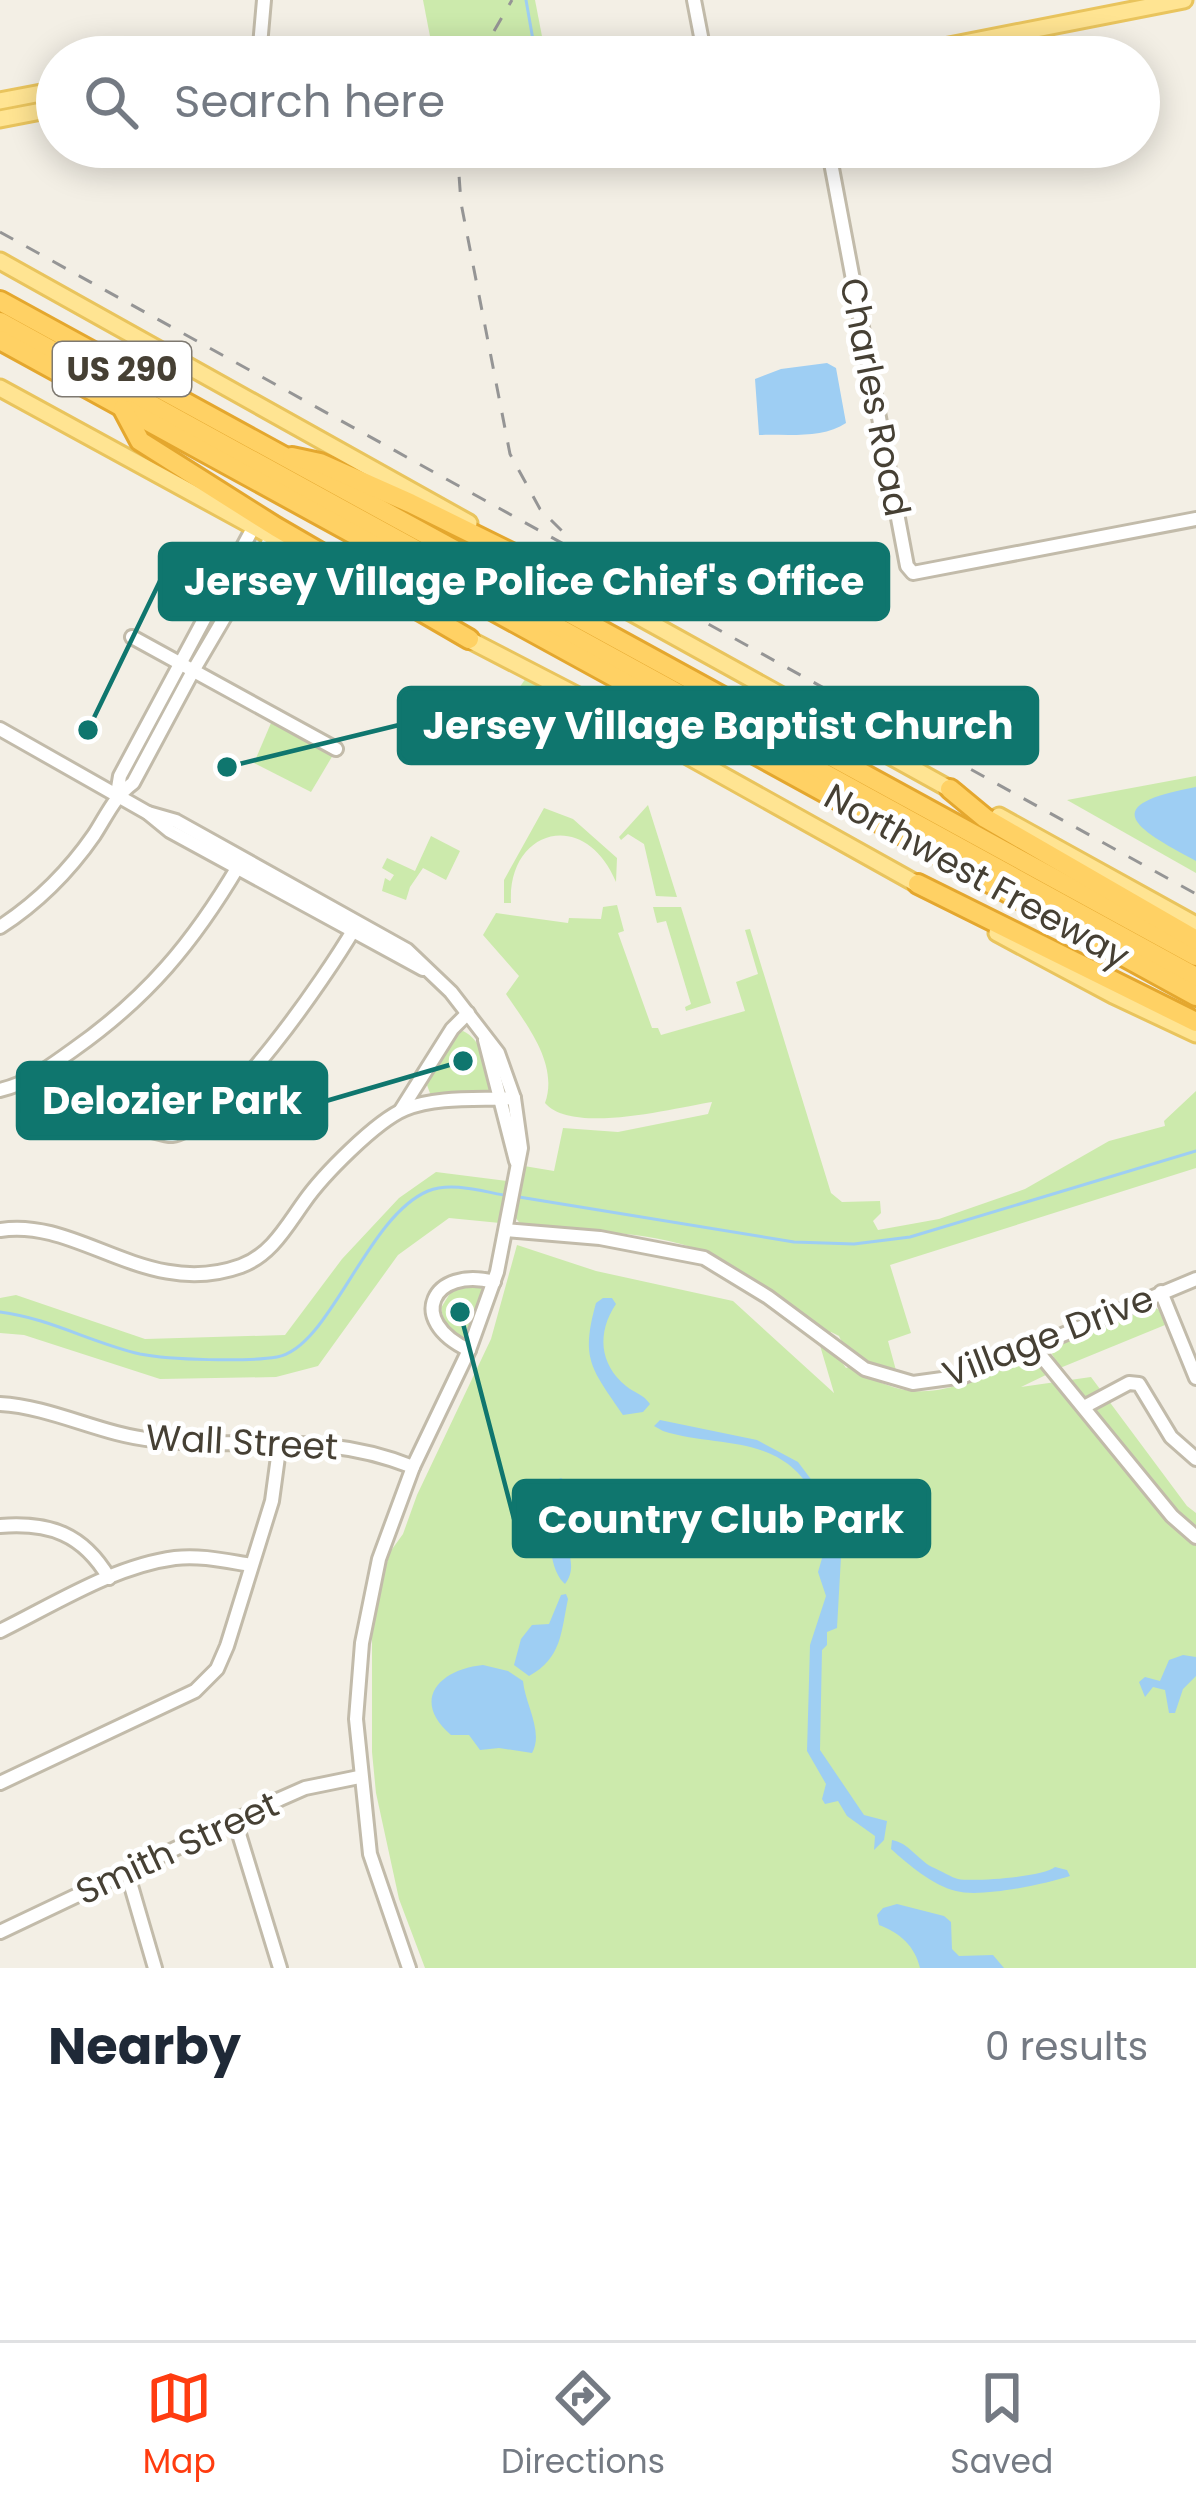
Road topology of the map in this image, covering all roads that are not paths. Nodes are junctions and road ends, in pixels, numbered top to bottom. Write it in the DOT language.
graph roads {
  1 [pos="264,0"];
  2 [pos="694,0"];
  3 [pos="1184,0"];
  4 [pos="261,36"];
  5 [pos="700,36"];
  6 [pos="1000,36"];
  7 [pos="36,94"];
  8 [pos="0,101"];
  9 [pos="36,112"];
  10 [pos="0,119"];
  11 [pos="831,168"];
  12 [pos="0,261"];
  13 [pos="0,301"];
  14 [pos="0,322"];
  15 [pos="0,340"];
  16 [pos="0,388"];
  17 [pos="123,409"];
  18 [pos="274,454"];
  19 [pos="1196,519"];
  20 [pos="253,528"];
  21 [pos="271,538"];
  22 [pos="625,609"];
  23 [pos="132,637"];
  24 [pos="469,639"];
  25 [pos="187,668"];
  26 [pos="0,729"];
  27 [pos="336,749"];
  28 [pos="950,789"];
  29 [pos="117,795"];
  30 [pos="240,863"];
  31 [pos="918,884"];
  32 [pos="1196,925"];
  33 [pos="0,927"];
  34 [pos="356,927"];
  35 [pos="1196,940"];
  36 [pos="1196,956"];
  37 [pos="1196,977"];
  38 [pos="1196,996"];
  39 [pos="468,1013"];
  40 [pos="1196,1022"];
  41 [pos="1196,1034"];
  42 [pos="23,1084"];
  43 [pos="0,1090"];
  44 [pos="509,1098"];
  45 [pos="401,1110"];
  46 [pos="0,1230"];
  47 [pos="506,1230"];
  48 [pos="1196,1279"];
  49 [pos="494,1282"];
  50 [pos="1161,1292"];
  51 [pos="1033,1346"];
  52 [pos="469,1350"];
  53 [pos="1196,1378"];
  54 [pos="0,1404"];
  55 [pos="1084,1407"];
  56 [pos="280,1442"];
  57 [pos="1196,1459"];
  58 [pos="412,1467"];
  59 [pos="0,1526"];
  60 [pos="1196,1537"];
  61 [pos="251,1565"];
  62 [pos="110,1578"];
  63 [pos="0,1631"];
  64 [pos="359,1777"];
  65 [pos="0,1783"];
  66 [pos="235,1821"];
  67 [pos="127,1872"];
  68 [pos="0,1932"];
  69 [pos="155,1968"];
  70 [pos="280,1968"];
  71 [pos="409,1968"];
  1 -- 4 [label="street"];
  2 -- 5 [label="street"];
  3 -- 6 [label="main road"];
  7 -- 8 [label="main road"];
  9 -- 10 [label="main road"];
  11 -- 19 [label="street, Charles Road"];
  12 -- 22 [label="main road"];
  13 -- 18 [label="highway, Northwest Freeway / US 290"];
  14 -- 37 [label="highway"];
  15 -- 17 [label="highway, Northwest Freeway / US 290"];
  16 -- 20 [label="main road"];
  17 -- 24 [label="highway"];
  17 -- 38 [label="highway, Northwest Freeway / US 290"];
  18 -- 22 [label="highway"];
  18 -- 36 [label="highway, Northwest Freeway / US 290"];
  20 -- 21 [label="main road"];
  20 -- 25 [label="street"];
  21 -- 24 [label="main road"];
  21 -- 25 [label="street"];
  22 -- 28 [label="main road"];
  23 -- 25 [label="street"];
  24 -- 31 [label="main road"];
  25 -- 27 [label="street"];
  25 -- 29 [label="street"];
  26 -- 29 [label="street"];
  28 -- 32 [label="main road"];
  28 -- 35 [label="highway"];
  29 -- 30 [label="street"];
  29 -- 33 [label="street"];
  30 -- 34 [label="street"];
  30 -- 42 [label="street"];
  31 -- 40 [label="highway"];
  31 -- 41 [label="main road"];
  34 -- 39 [label="street"];
  34 -- 42 [label="street"];
  39 -- 44 [label="street"];
  39 -- 45 [label="street"];
  42 -- 43 [label="street"];
  44 -- 45 [label="street"];
  44 -- 47 [label="street"];
  45 -- 46 [label="street"];
  47 -- 49 [label="street"];
  47 -- 51 [label="street, Village Drive"];
  48 -- 50 [label="street, Village Drive"];
  49 -- 52 [label="street"];
  49 -- 52 [label="street"];
  50 -- 51 [label="street, Village Drive"];
  50 -- 53 [label="street"];
  51 -- 55 [label="street"];
  52 -- 58 [label="street"];
  54 -- 56 [label="street, Wall Street"];
  55 -- 57 [label="street"];
  55 -- 60 [label="street"];
  56 -- 58 [label="street, Wall Street"];
  56 -- 61 [label="street"];
  58 -- 64 [label="street"];
  59 -- 62 [label="street"];
  61 -- 62 [label="street"];
  61 -- 65 [label="street"];
  62 -- 63 [label="street"];
  64 -- 66 [label="street, Smith Street"];
  64 -- 71 [label="street"];
  66 -- 67 [label="street, Smith Street"];
  66 -- 70 [label="street"];
  67 -- 68 [label="street, Smith Street"];
  67 -- 69 [label="street"];
}
